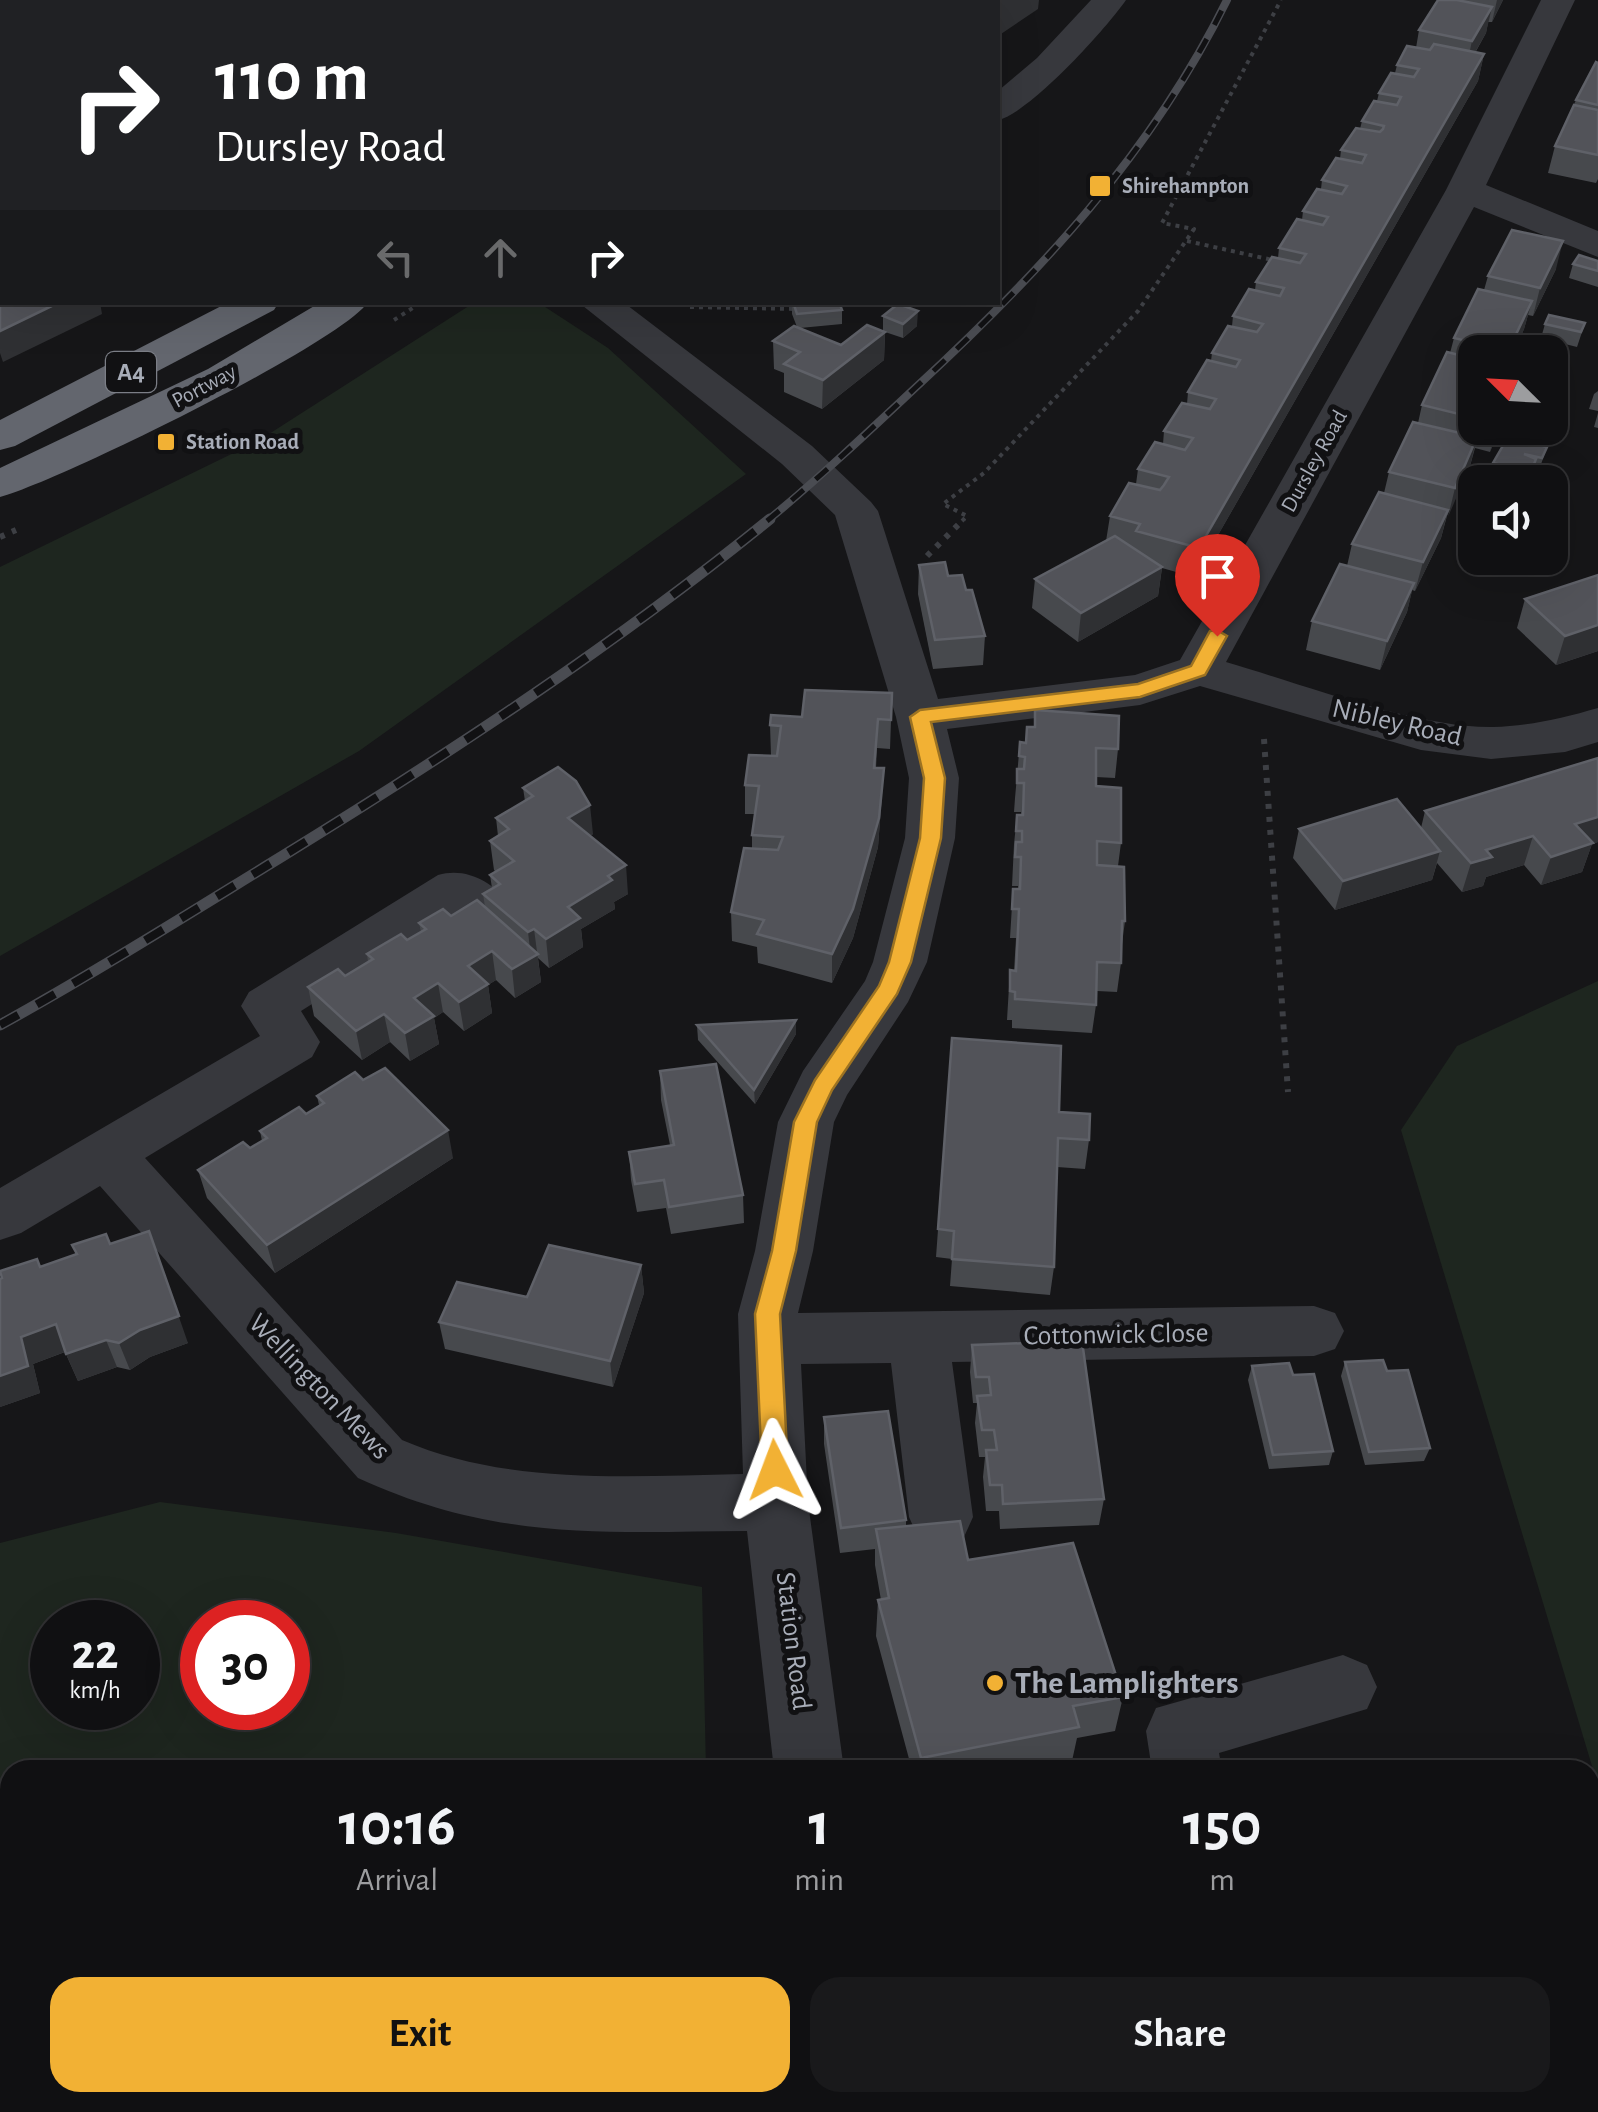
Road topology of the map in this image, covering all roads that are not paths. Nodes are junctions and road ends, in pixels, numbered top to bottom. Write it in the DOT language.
graph roads {
  1 [pos="1109,0"];
  2 [pos="1558,0"];
  3 [pos="1000,107"];
  4 [pos="1465,190"];
  5 [pos="1598,246"];
  6 [pos="254,305"];
  7 [pos="344,305"];
  8 [pos="601,305"];
  9 [pos="0,437"];
  10 [pos="0,484"];
  11 [pos="1198,670"];
  12 [pos="920,717"];
  13 [pos="1598,724"];
  14 [pos="489,913"];
  15 [pos="106,1154"];
  16 [pos="0,1217"];
  17 [pos="1314,1332"];
  18 [pos="918,1338"];
  19 [pos="768,1339"];
  20 [pos="776,1502"];
  21 [pos="940,1517"];
  22 [pos="1343,1687"];
  23 [pos="808,1760"];
  24 [pos="1185,1760"];
  1 -- 3 [label="street"];
  2 -- 4 [label="street, Dursley Road"];
  4 -- 5 [label="street"];
  4 -- 11 [label="street, Dursley Road"];
  6 -- 9 [label="highway, Portway / A4"];
  7 -- 10 [label="highway, Portway / A4"];
  8 -- 12 [label="street, Station Road"];
  11 -- 12 [label="street"];
  11 -- 13 [label="street, Nibley Road"];
  12 -- 19 [label="street, Station Road"];
  14 -- 15 [label="street"];
  15 -- 16 [label="street"];
  15 -- 20 [label="street, Wellington Mews"];
  17 -- 18 [label="street, Cottonwick Close"];
  18 -- 19 [label="street, Cottonwick Close"];
  18 -- 21 [label="street"];
  19 -- 20 [label="street, Station Road"];
  20 -- 23 [label="street, Station Road"];
  22 -- 24 [label="street"];
}
